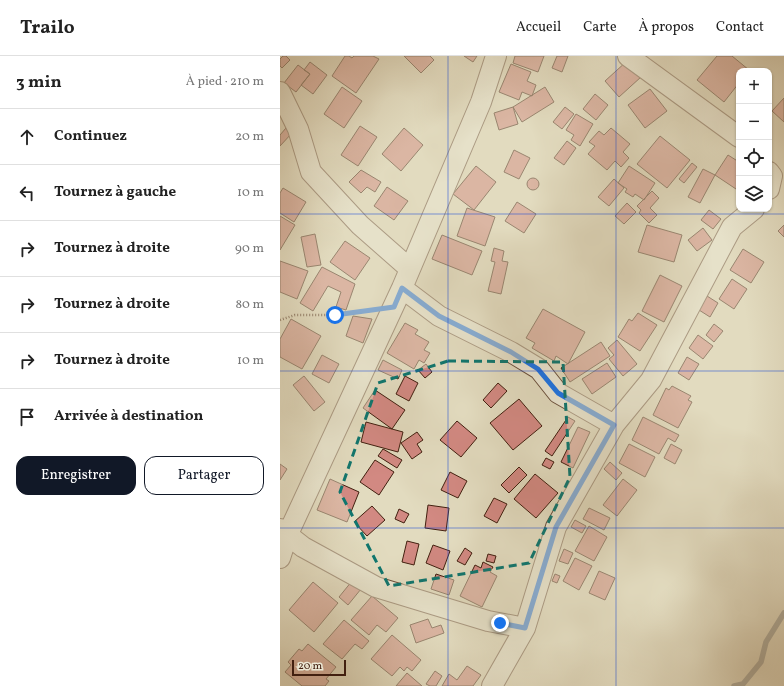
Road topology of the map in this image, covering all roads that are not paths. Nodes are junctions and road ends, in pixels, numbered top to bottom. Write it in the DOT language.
graph roads {
  1 [pos="496,56"];
  2 [pos="628,56"];
  3 [pos="280,92"];
  4 [pos="736,135"];
  5 [pos="750,212"];
  6 [pos="410,269"];
  7 [pos="402,288"];
  8 [pos="614,425"];
  9 [pos="284,532"];
  10 [pos="280,558"];
  11 [pos="525,628"];
  12 [pos="492,686"];
  1 -- 6 [label="street"];
  2 -- 4 [label="street"];
  3 -- 6 [label="street"];
  5 -- 8 [label="street"];
  6 -- 7 [label="street"];
  7 -- 8 [label="street"];
  7 -- 9 [label="street"];
  8 -- 11 [label="street"];
  9 -- 10 [label="street"];
  9 -- 11 [label="street"];
  11 -- 12 [label="street"];
}
